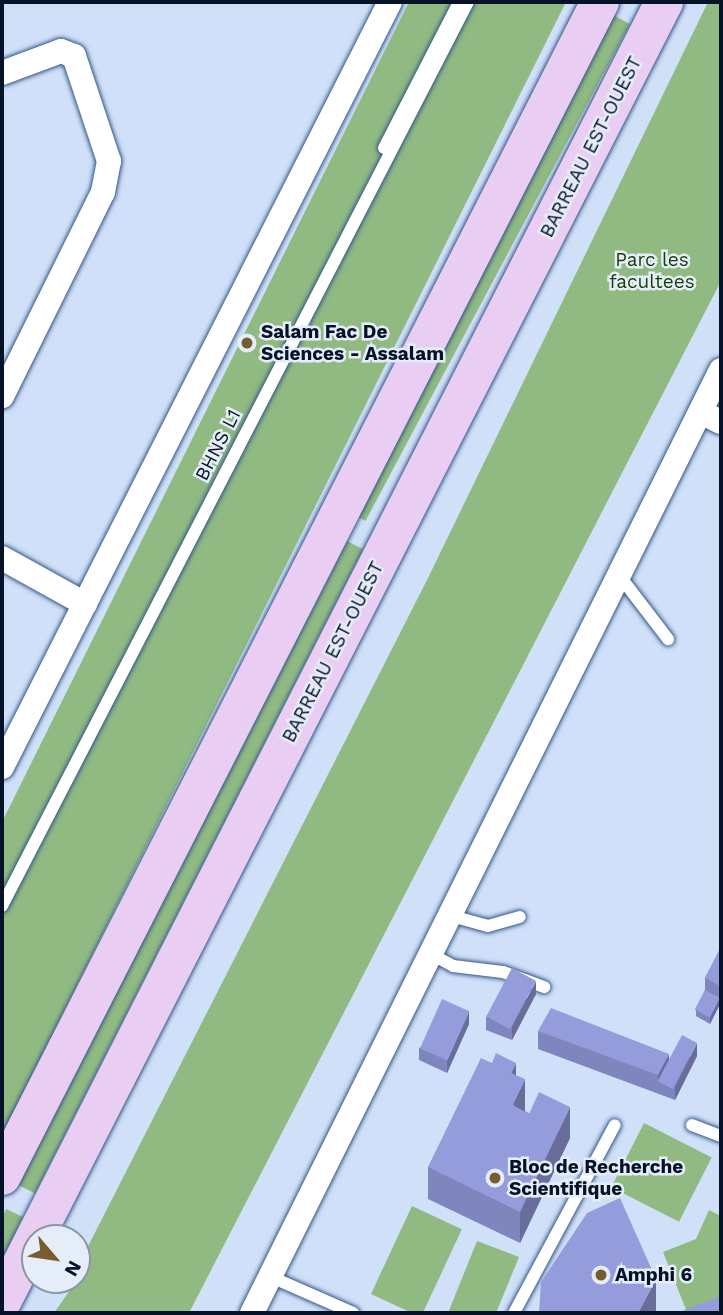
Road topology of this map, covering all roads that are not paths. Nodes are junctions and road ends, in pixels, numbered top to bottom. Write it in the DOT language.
graph roads {
  1 [pos="390,2"];
  2 [pos="458,2"];
  3 [pos="468,2"];
  4 [pos="600,2"];
  5 [pos="664,2"];
  6 [pos="2,73"];
  7 [pos="721,370"];
  8 [pos="2,396"];
  9 [pos="711,417"];
  10 [pos="2,558"];
  11 [pos="619,575"];
  12 [pos="85,604"];
  13 [pos="668,639"];
  14 [pos="2,767"];
  15 [pos="2,893"];
  16 [pos="2,906"];
  17 [pos="447,914"];
  18 [pos="520,916"];
  19 [pos="429,953"];
  20 [pos="544,987"];
  21 [pos="615,1125"];
  22 [pos="692,1125"];
  23 [pos="721,1136"];
  24 [pos="2,1176"];
  25 [pos="271,1277"];
  26 [pos="2,1302"];
  27 [pos="252,1313"];
  28 [pos="353,1313"];
  29 [pos="514,1313"];
  1 -- 12 [label="street"];
  2 -- 15 [label="lane, BHNS L1"];
  3 -- 16 [label="lane, BHNS L1"];
  4 -- 24 [label="main road"];
  5 -- 26 [label="main road, BARREAU EST-OUEST"];
  6 -- 8 [label="street"];
  7 -- 9 [label="street"];
  9 -- 11 [label="street"];
  10 -- 12 [label="street"];
  11 -- 13 [label="lane"];
  11 -- 17 [label="street"];
  12 -- 14 [label="street"];
  17 -- 18 [label="lane"];
  17 -- 19 [label="street"];
  19 -- 20 [label="lane"];
  19 -- 25 [label="street"];
  21 -- 29 [label="lane"];
  22 -- 23 [label="lane"];
  25 -- 27 [label="street"];
  25 -- 28 [label="lane"];
}
